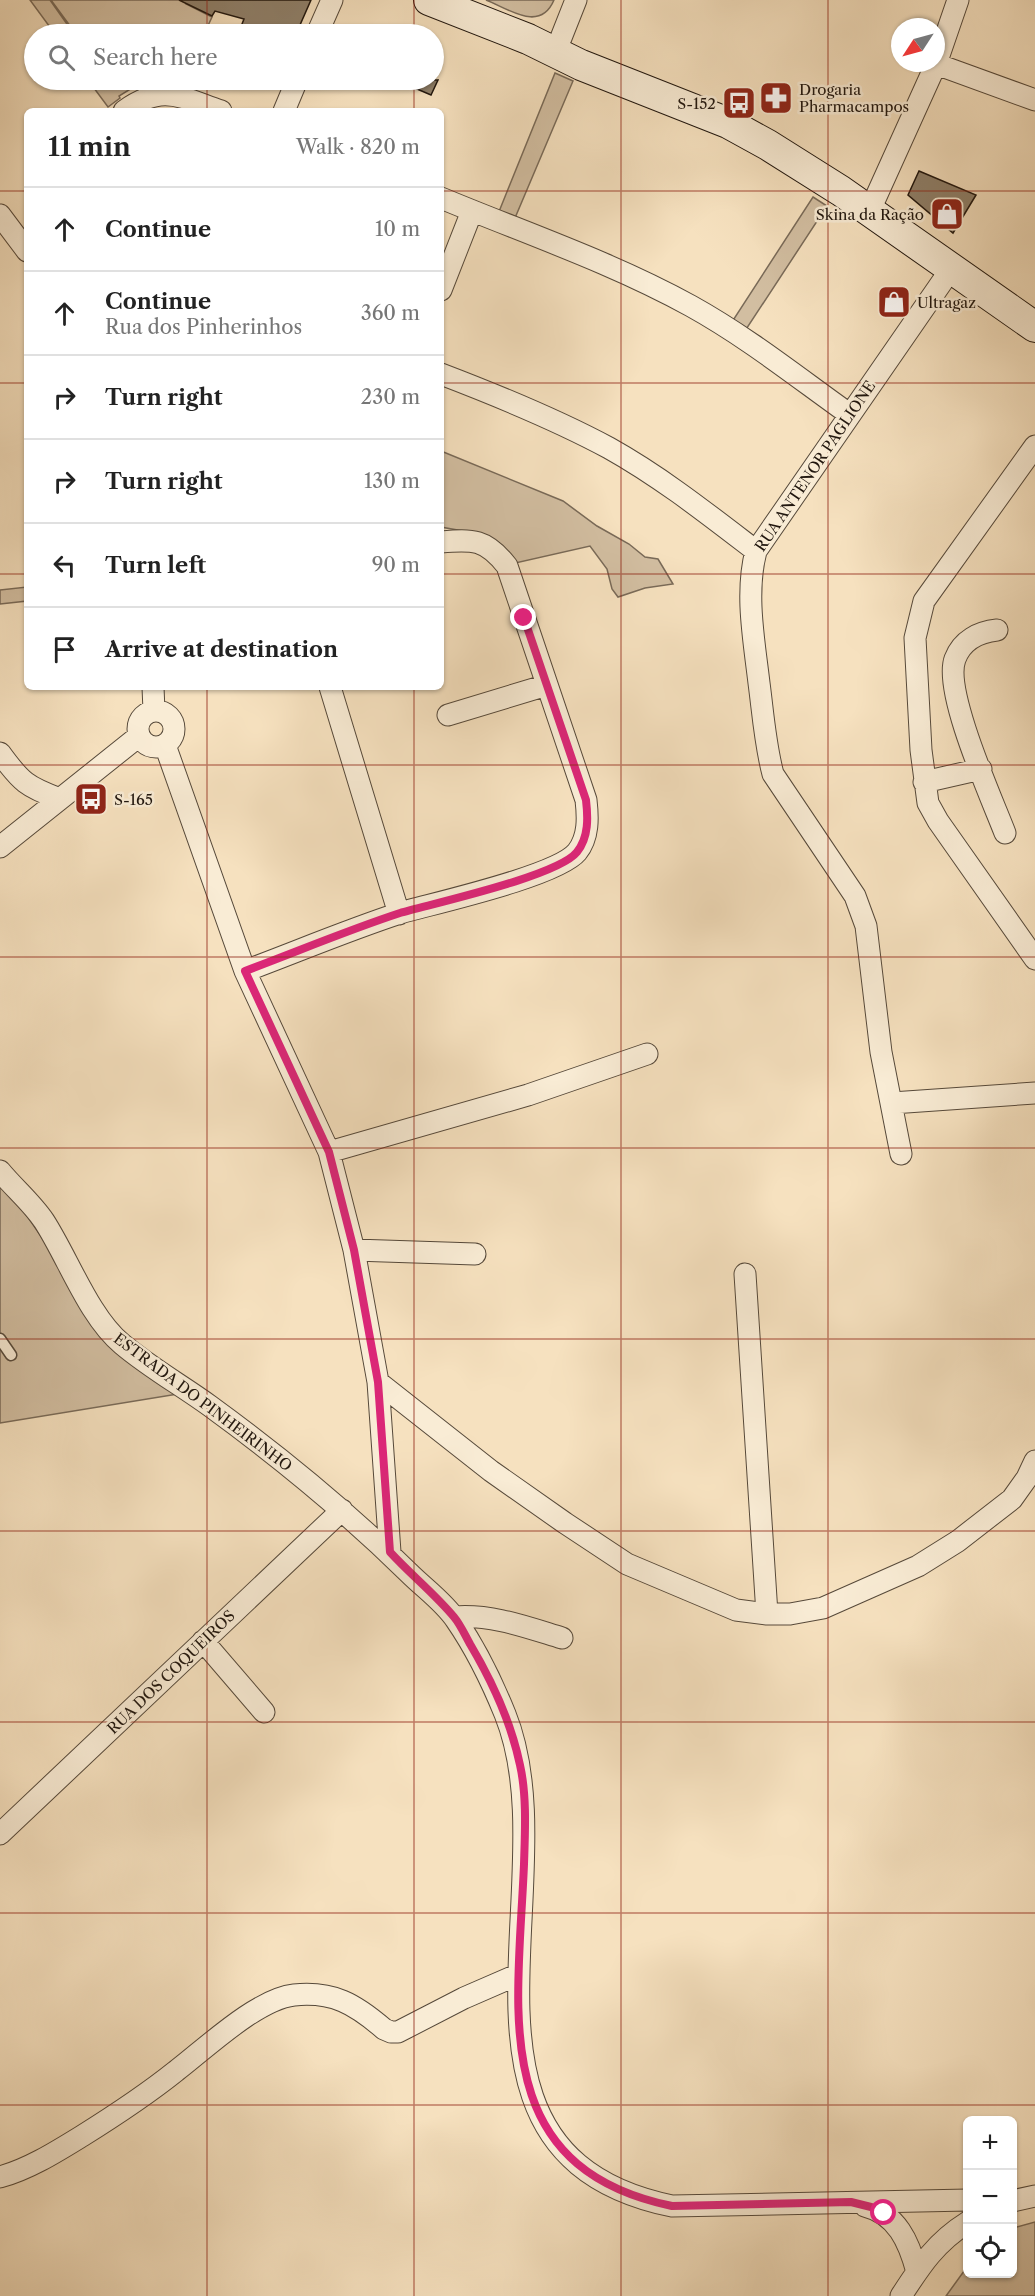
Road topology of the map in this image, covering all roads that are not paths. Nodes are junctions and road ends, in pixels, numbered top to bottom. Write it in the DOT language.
graph roads {
  1 [pos="332,0"];
  2 [pos="429,0"];
  3 [pos="576,0"];
  4 [pos="958,0"];
  5 [pos="321,24"];
  6 [pos="945,38"];
  7 [pos="555,53"];
  8 [pos="945,67"];
  9 [pos="932,72"];
  10 [pos="293,90"];
  11 [pos="1035,100"];
  12 [pos="129,108"];
  13 [pos="212,108"];
  14 [pos="285,108"];
  15 [pos="444,199"];
  16 [pos="870,210"];
  17 [pos="472,211"];
  18 [pos="0,215"];
  19 [pos="24,247"];
  20 [pos="951,269"];
  21 [pos="444,282"];
  22 [pos="1035,327"];
  23 [pos="444,375"];
  24 [pos="849,414"];
  25 [pos="1035,446"];
  26 [pos="444,542"];
  27 [pos="756,550"];
  28 [pos="998,630"];
  29 [pos="547,685"];
  30 [pos="153,690"];
  31 [pos="331,690"];
  32 [pos="154,711"];
  33 [pos="448,715"];
  34 [pos="139,736"];
  35 [pos="165,745"];
  36 [pos="0,753"];
  37 [pos="981,769"];
  38 [pos="924,782"];
  39 [pos="60,799"];
  40 [pos="1005,833"];
  41 [pos="0,847"];
  42 [pos="399,914"];
  43 [pos="1035,959"];
  44 [pos="245,971"];
  45 [pos="647,1054"];
  46 [pos="1035,1093"];
  47 [pos="892,1103"];
  48 [pos="329,1152"];
  49 [pos="901,1154"];
  50 [pos="0,1171"];
  51 [pos="354,1250"];
  52 [pos="475,1254"];
  53 [pos="745,1274"];
  54 [pos="0,1339"];
  55 [pos="11,1354"];
  56 [pos="378,1382"];
  57 [pos="1035,1461"];
  58 [pos="342,1509"];
  59 [pos="390,1552"];
  60 [pos="767,1614"];
  61 [pos="454,1617"];
  62 [pos="562,1638"];
  63 [pos="203,1641"];
  64 [pos="264,1712"];
  65 [pos="0,1834"];
  66 [pos="517,1975"];
  67 [pos="0,2177"];
  68 [pos="1035,2195"];
  69 [pos="1017,2196"];
  70 [pos="963,2200"];
  71 [pos="1017,2200"];
  72 [pos="851,2202"];
  73 [pos="965,2224"];
  74 [pos="917,2272"];
  75 [pos="901,2296"];
  1 -- 5 [label="street"];
  2 -- 7 [label="main road"];
  3 -- 7 [label="street"];
  4 -- 6 [label="street"];
  7 -- 16 [label="main road"];
  8 -- 11 [label="street"];
  9 -- 16 [label="street"];
  10 -- 14 [label="street"];
  12 -- 13 [label="street"];
  15 -- 17 [label="street"];
  16 -- 20 [label="main road"];
  17 -- 21 [label="street"];
  17 -- 24 [label="street"];
  18 -- 19 [label="street"];
  20 -- 22 [label="main road"];
  20 -- 24 [label="street, RUA ANTENOR PAGLIONE"];
  23 -- 27 [label="street"];
  24 -- 27 [label="street, RUA ANTENOR PAGLIONE"];
  25 -- 38 [label="street"];
  26 -- 29 [label="street"];
  27 -- 47 [label="street, RUA ANTENOR PAGLIONE"];
  28 -- 37 [label="street"];
  29 -- 33 [label="street"];
  29 -- 42 [label="street"];
  30 -- 32 [label="street"];
  31 -- 42 [label="street"];
  32 -- 34 [label="street"];
  32 -- 35 [label="street"];
  34 -- 35 [label="street"];
  34 -- 39 [label="street"];
  35 -- 44 [label="street"];
  36 -- 39 [label="street"];
  37 -- 38 [label="street"];
  37 -- 40 [label="street"];
  38 -- 43 [label="street"];
  39 -- 41 [label="street"];
  42 -- 44 [label="street"];
  44 -- 48 [label="street"];
  45 -- 48 [label="street"];
  46 -- 47 [label="street"];
  47 -- 49 [label="street, RUA ANTENOR PAGLIONE"];
  48 -- 51 [label="street"];
  50 -- 58 [label="street, ESTRADA DO PINHEIRINHO"];
  51 -- 52 [label="street"];
  51 -- 56 [label="street"];
  53 -- 60 [label="street"];
  54 -- 55 [label="lane"];
  56 -- 59 [label="street"];
  56 -- 60 [label="street"];
  57 -- 60 [label="street"];
  58 -- 59 [label="street, ESTRADA DO PINHEIRINHO"];
  58 -- 63 [label="street, RUA DOS COQUEIROS"];
  59 -- 61 [label="street, ESTRADA DO PINHEIRINHO"];
  61 -- 62 [label="street"];
  61 -- 66 [label="street, ESTRADA DO PINHEIRINHO"];
  63 -- 64 [label="street"];
  63 -- 65 [label="street, RUA DOS COQUEIROS"];
  66 -- 67 [label="street"];
  66 -- 72 [label="street, ESTRADA DO PINHEIRINHO"];
  68 -- 69 [label="street"];
  68 -- 71 [label="street"];
  70 -- 72 [label="street, ESTRADA DO PINHEIRINHO"];
  72 -- 74 [label="street"];
  73 -- 74 [label="street"];
  74 -- 75 [label="street"];
}
